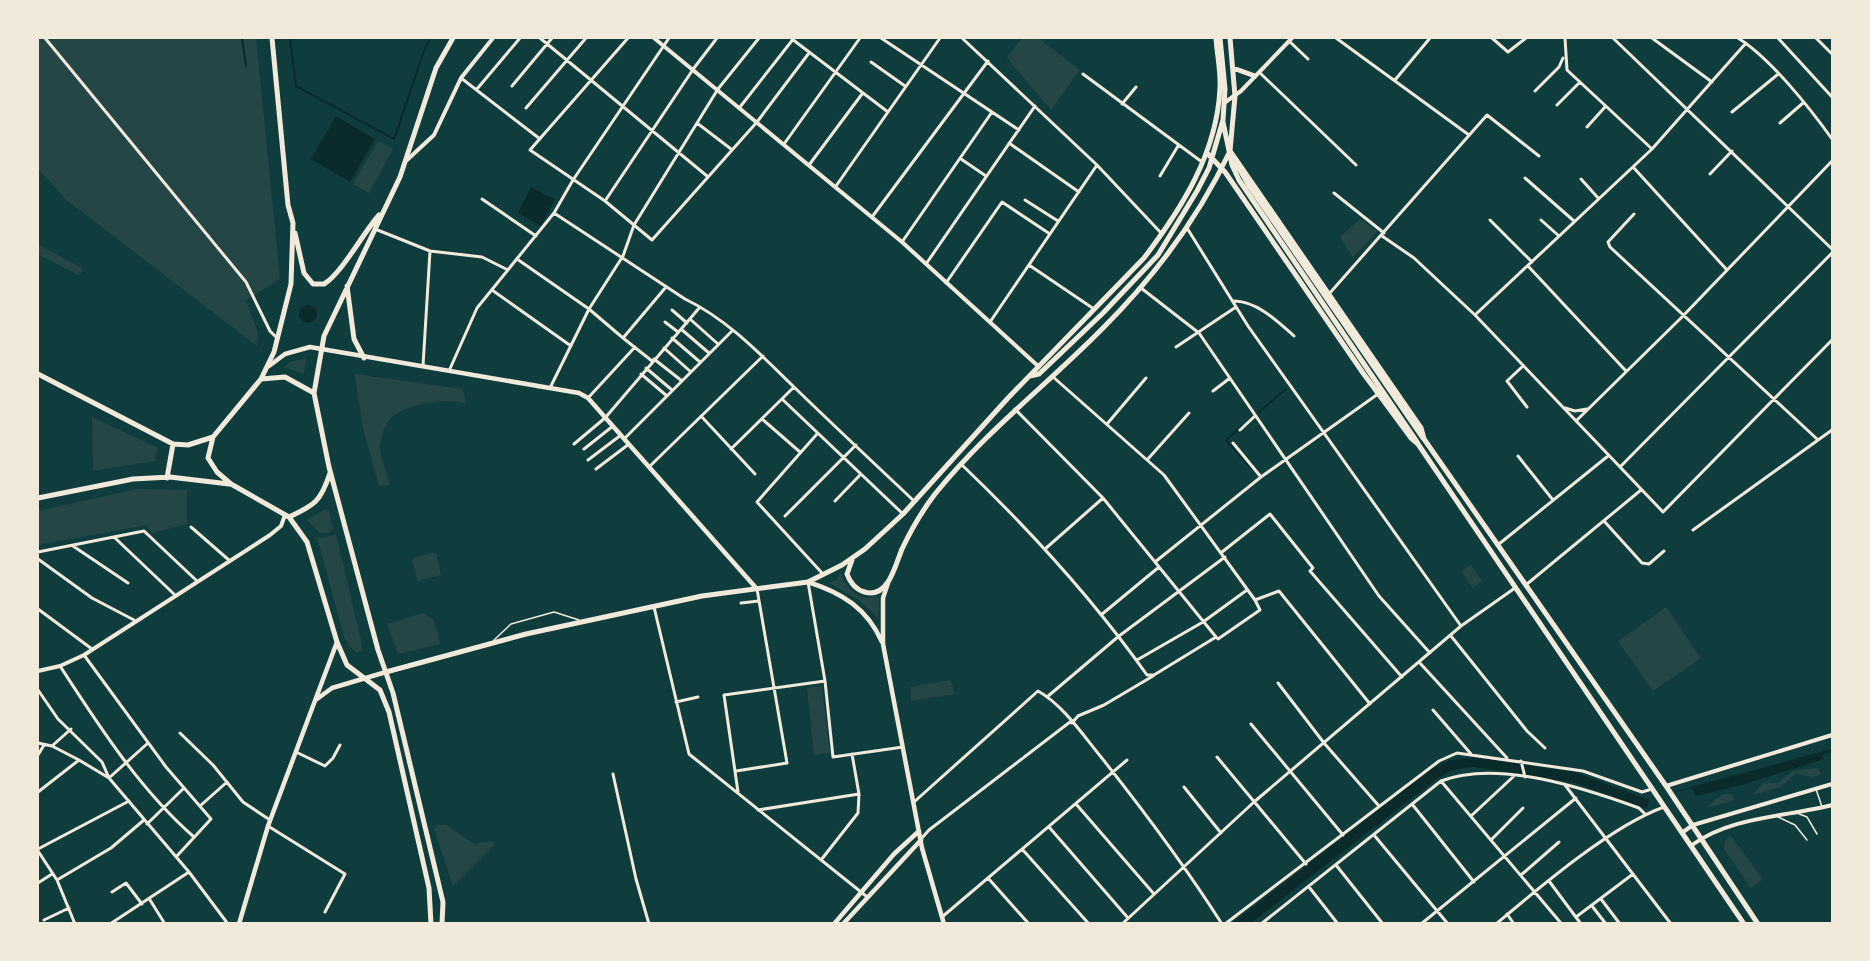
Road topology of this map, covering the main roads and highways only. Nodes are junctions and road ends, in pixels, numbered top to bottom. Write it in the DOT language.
graph roads {
  1 [pos="272,38"];
  2 [pos="453,38"];
  3 [pos="1216,38"];
  4 [pos="1220,38"];
  5 [pos="1229,38"];
  6 [pos="1233,68"];
  7 [pos="1257,74"];
  8 [pos="1223,120"];
  9 [pos="1209,145"];
  10 [pos="1230,151"];
  11 [pos="1207,153"];
  12 [pos="1222,169"];
  13 [pos="384,209"];
  14 [pos="293,223"];
  15 [pos="347,284"];
  16 [pos="320,349"];
  17 [pos="364,358"];
  18 [pos="269,366"];
  19 [pos="38,374"];
  20 [pos="1029,376"];
  21 [pos="261,379"];
  22 [pos="314,393"];
  23 [pos="1413,431"];
  24 [pos="213,437"];
  25 [pos="1424,439"];
  26 [pos="173,444"];
  27 [pos="1418,444"];
  28 [pos="330,472"];
  29 [pos="167,478"];
  30 [pos="231,484"];
  31 [pos="38,498"];
  32 [pos="287,515"];
  33 [pos="852,559"];
  34 [pos="808,582"];
  35 [pos="888,582"];
  36 [pos="757,589"];
  37 [pos="337,642"];
  38 [pos="883,644"];
  39 [pos="386,672"];
  40 [pos="364,677"];
  41 [pos="315,701"];
  42 [pos="919,831"];
  43 [pos="921,840"];
  44 [pos="239,924"];
  45 [pos="431,924"];
  46 [pos="442,924"];
  47 [pos="834,924"];
  48 [pos="843,924"];
  49 [pos="944,924"];
  50 [pos="1744,924"];
  51 [pos="1758,924"];
  1 -- 14 [label="main road"];
  2 -- 13 [label="main road"];
  3 -- 9 [label="main road"];
  4 -- 8 [label="main road"];
  5 -- 6 [label="main road"];
  5 -- 23 [label="main road"];
  6 -- 7 [label="main road"];
  6 -- 10 [label="main road"];
  8 -- 20 [label="main road"];
  8 -- 23 [label="main road"];
  9 -- 10 [label="main road"];
  9 -- 11 [label="main road"];
  10 -- 12 [label="main road"];
  10 -- 25 [label="main road"];
  11 -- 12 [label="main road"];
  11 -- 20 [label="main road"];
  12 -- 27 [label="main road"];
  12 -- 35 [label="main road"];
  13 -- 14 [label="main road"];
  13 -- 15 [label="main road"];
  14 -- 18 [label="main road"];
  15 -- 16 [label="main road"];
  15 -- 17 [label="main road"];
  16 -- 17 [label="main road"];
  16 -- 18 [label="main road"];
  16 -- 22 [label="main road"];
  17 -- 36 [label="main road"];
  18 -- 21 [label="main road"];
  19 -- 26 [label="main road"];
  20 -- 33 [label="main road"];
  21 -- 22 [label="main road"];
  21 -- 24 [label="main road"];
  22 -- 28 [label="main road"];
  23 -- 25 [label="main road"];
  23 -- 27 [label="main road"];
  24 -- 26 [label="main road"];
  24 -- 30 [label="main road"];
  25 -- 51 [label="main road"];
  26 -- 29 [label="main road"];
  27 -- 50 [label="main road"];
  28 -- 32 [label="main road"];
  28 -- 39 [label="main road"];
  29 -- 30 [label="main road"];
  29 -- 31 [label="main road"];
  30 -- 32 [label="main road"];
  32 -- 37 [label="main road"];
  33 -- 34 [label="main road"];
  33 -- 35 [label="main road"];
  34 -- 36 [label="main road"];
  34 -- 38 [label="main road"];
  35 -- 38 [label="main road"];
  36 -- 39 [label="main road"];
  37 -- 40 [label="main road"];
  37 -- 41 [label="main road"];
  38 -- 42 [label="main road"];
  39 -- 40 [label="main road"];
  39 -- 46 [label="main road"];
  40 -- 41 [label="main road"];
  40 -- 45 [label="main road"];
  41 -- 44 [label="main road"];
  42 -- 43 [label="main road"];
  42 -- 47 [label="main road"];
  43 -- 48 [label="main road"];
  43 -- 49 [label="main road"];
}
